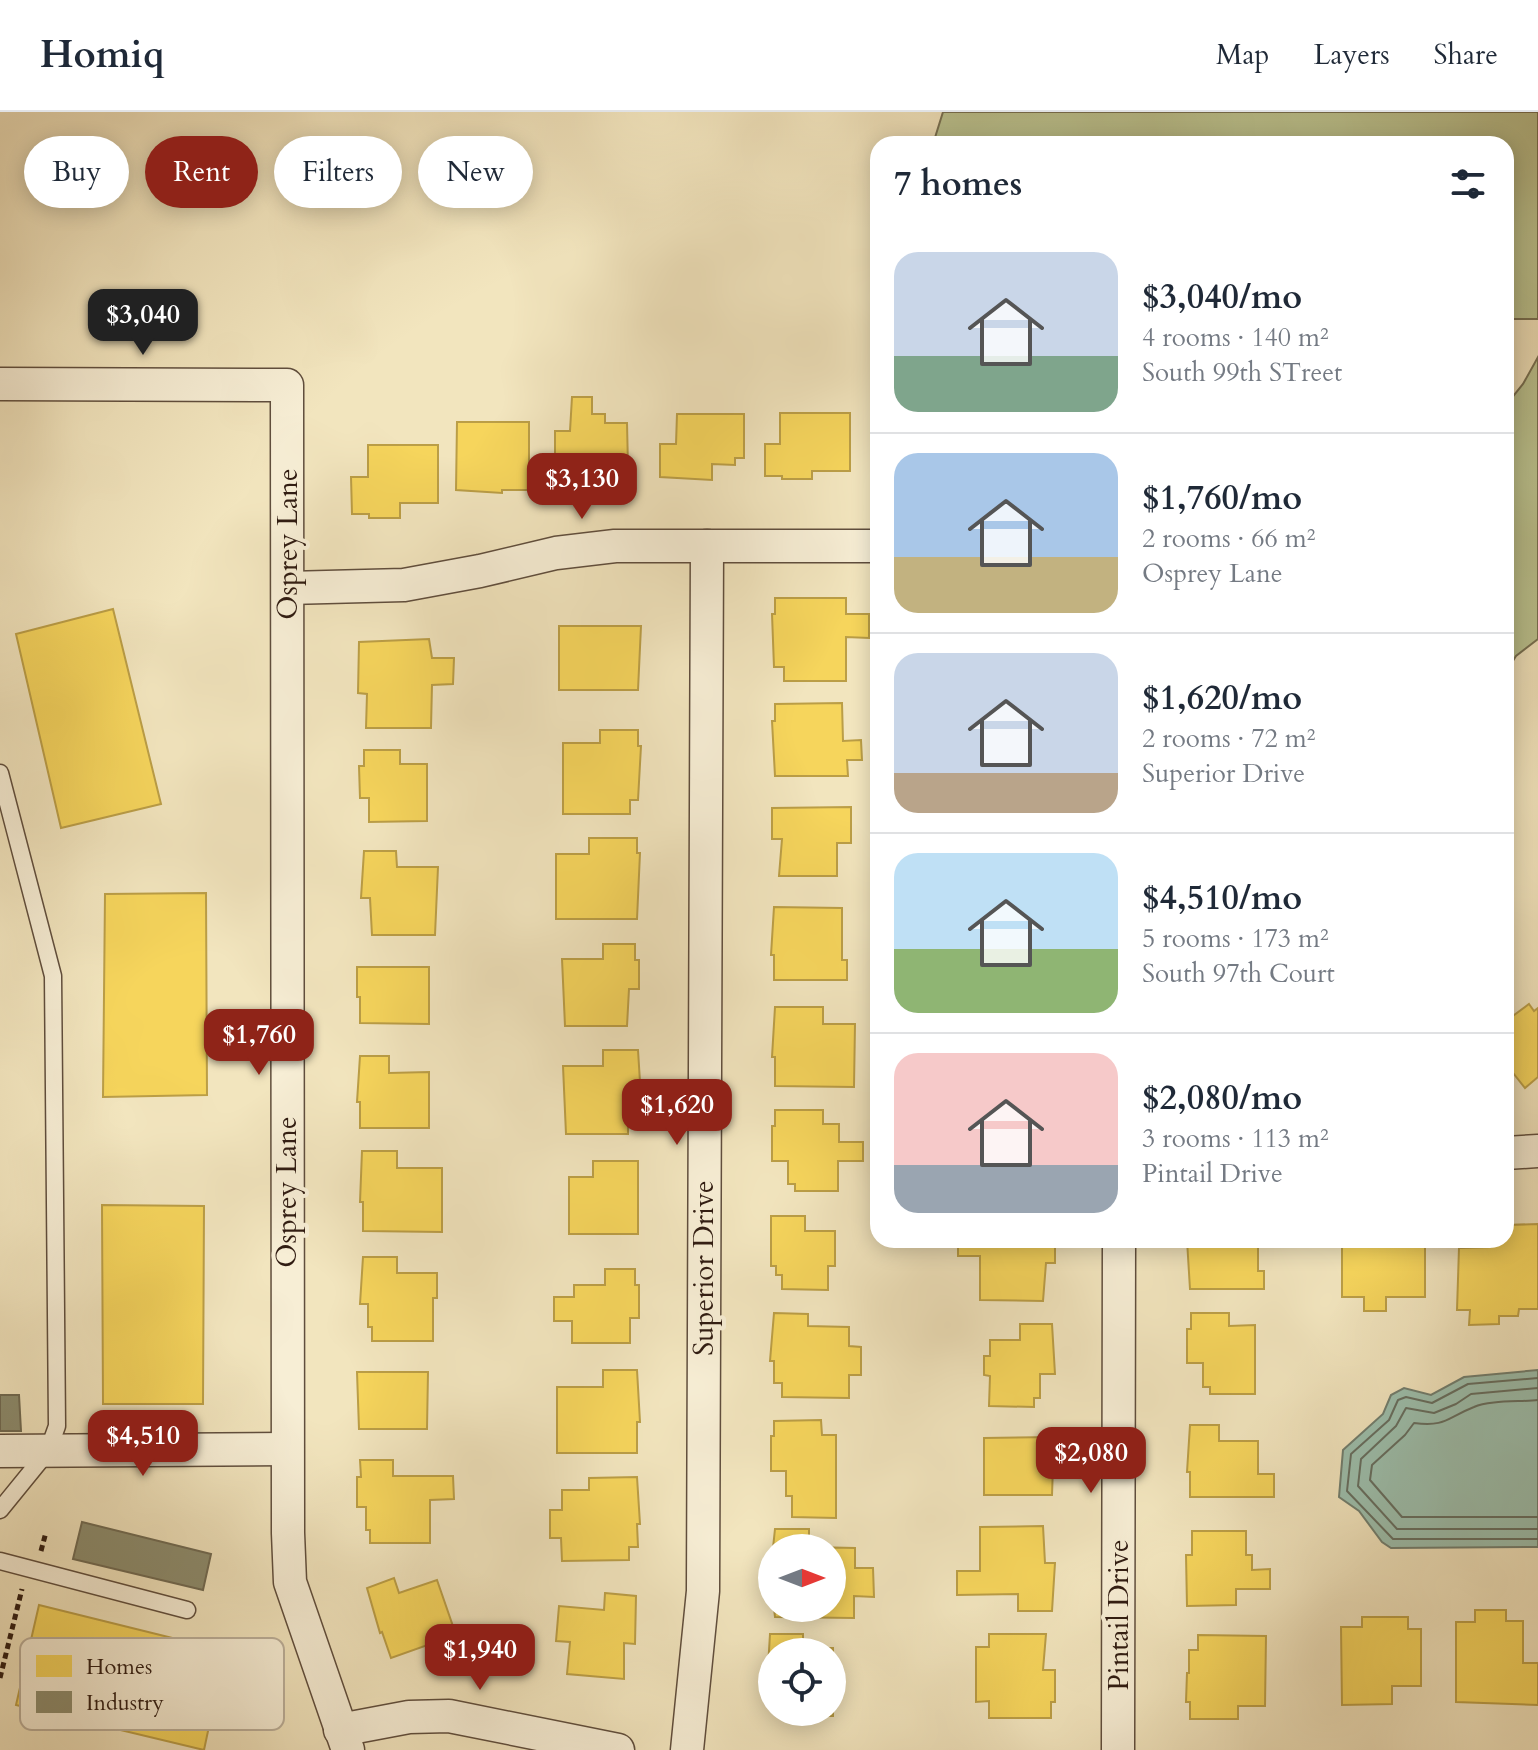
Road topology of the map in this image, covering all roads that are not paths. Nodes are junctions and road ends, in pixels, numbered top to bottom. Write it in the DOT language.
graph roads {
  1 [pos="0,384"];
  2 [pos="707,546"];
  3 [pos="870,546"];
  4 [pos="288,588"];
  5 [pos="0,773"];
  6 [pos="1538,1151"];
  7 [pos="1514,1152"];
  8 [pos="1119,1248"];
  9 [pos="287,1449"];
  10 [pos="0,1451"];
  11 [pos="48,1451"];
  12 [pos="0,1510"];
  13 [pos="0,1561"];
  14 [pos="187,1610"];
  15 [pos="344,1740"];
  16 [pos="618,1750"];
  17 [pos="687,1750"];
  18 [pos="1118,1750"];
  1 -- 4 [label="street, Osprey Lane"];
  2 -- 3 [label="street"];
  2 -- 4 [label="street"];
  2 -- 17 [label="street, Superior Drive"];
  4 -- 9 [label="street, Osprey Lane"];
  5 -- 11 [label="lane"];
  6 -- 7 [label="street"];
  8 -- 18 [label="street, Pintail Drive"];
  9 -- 11 [label="street"];
  9 -- 15 [label="street, Osprey Lane"];
  10 -- 11 [label="street"];
  11 -- 12 [label="lane"];
  13 -- 14 [label="lane"];
  15 -- 16 [label="street"];
}
